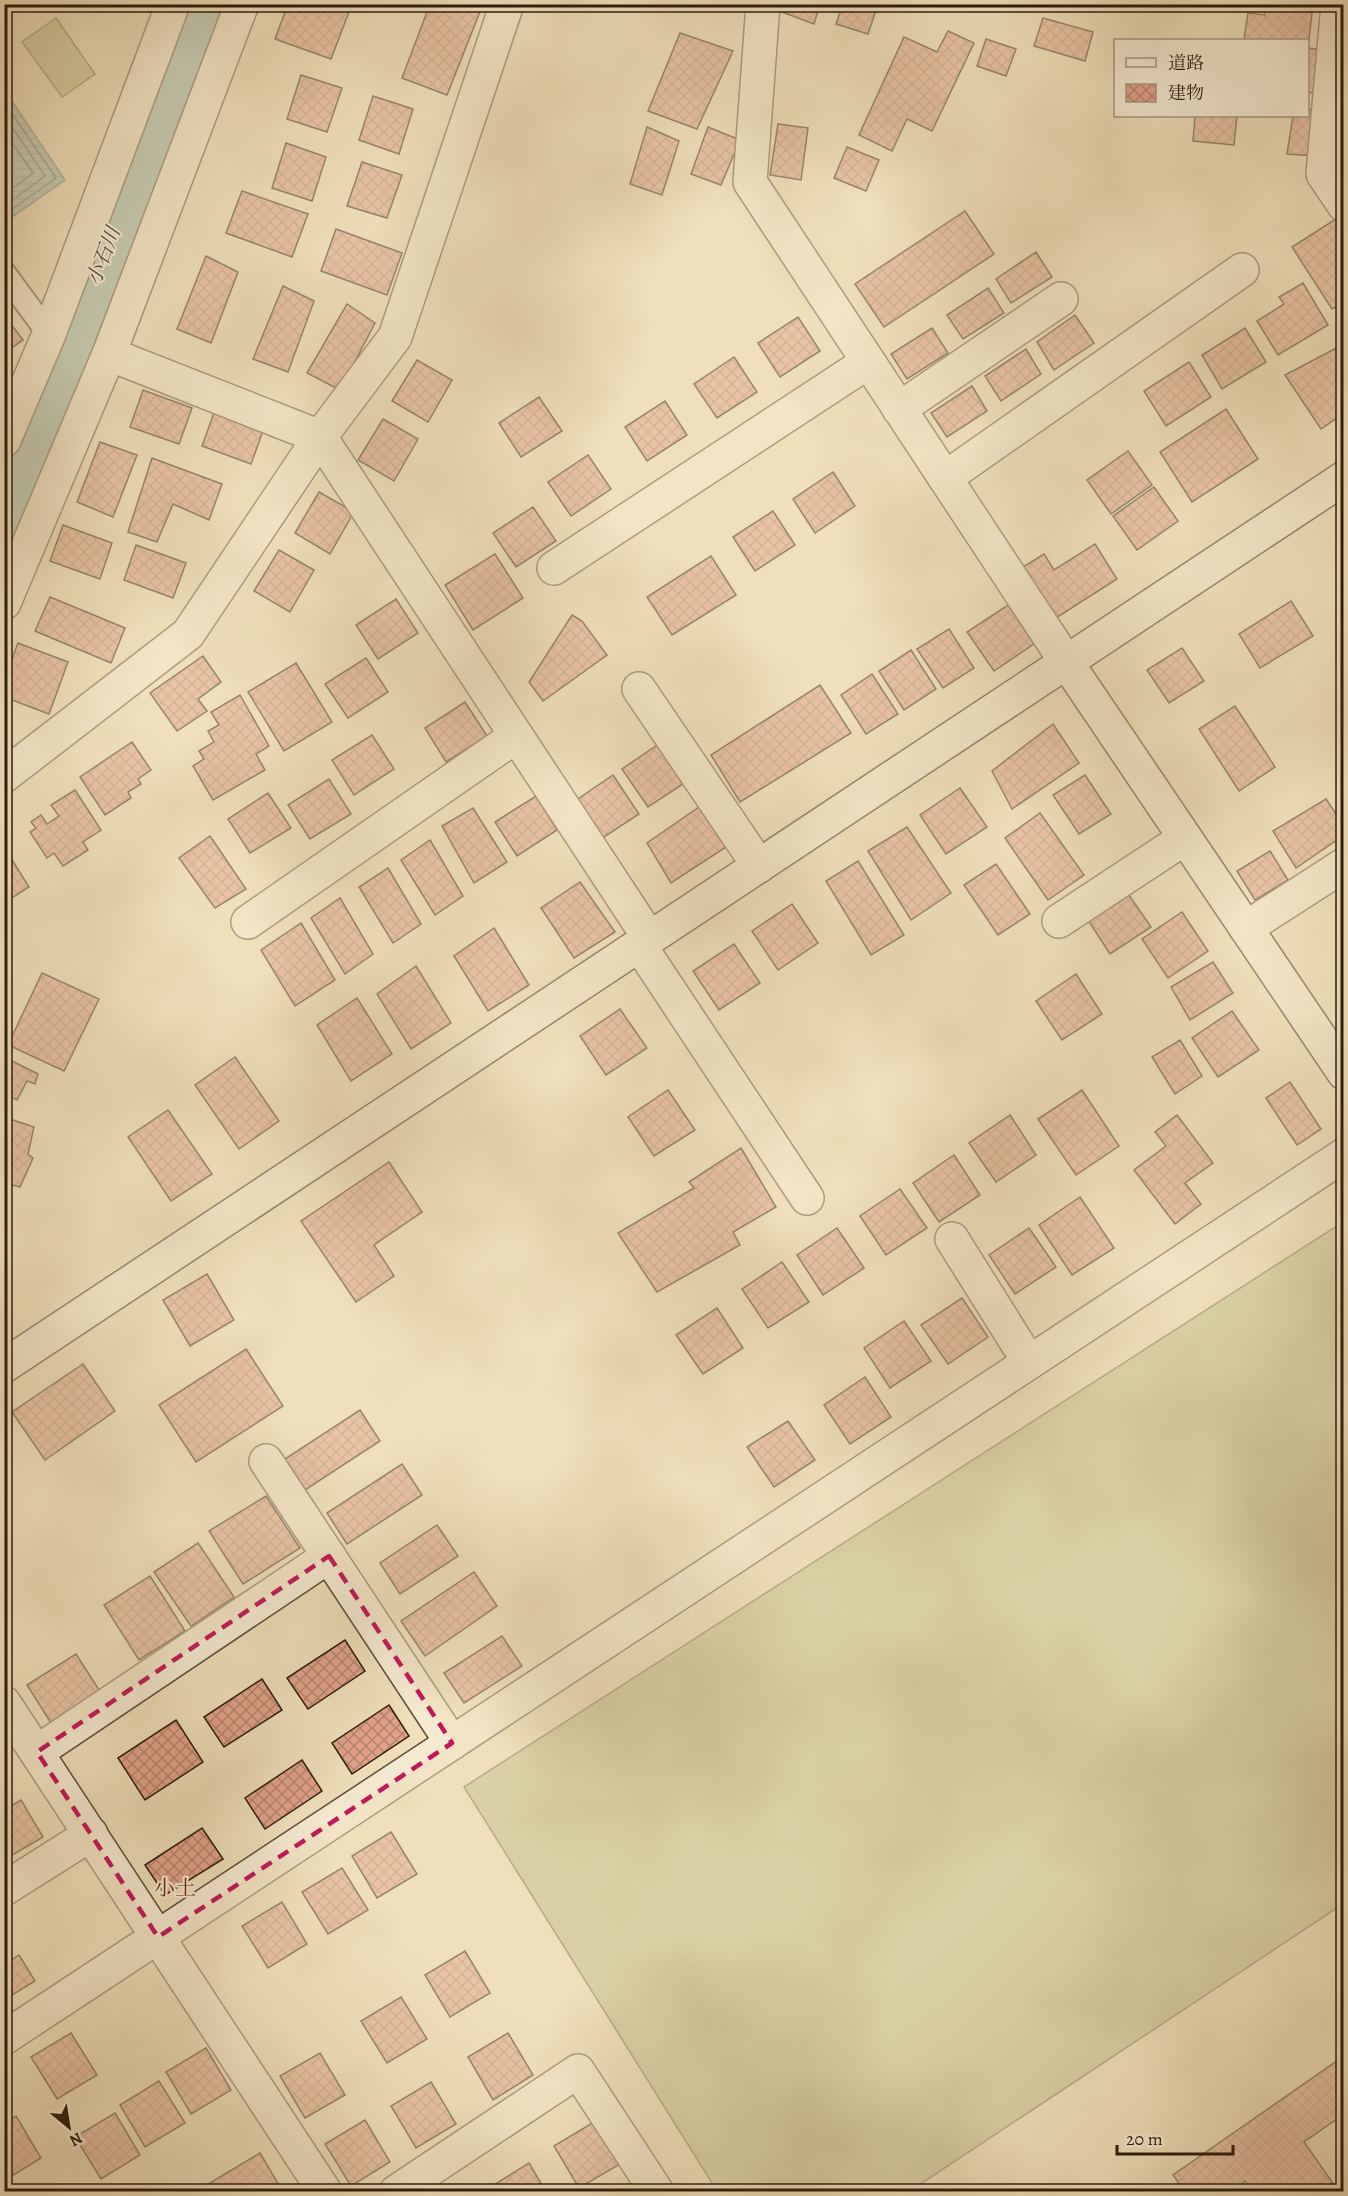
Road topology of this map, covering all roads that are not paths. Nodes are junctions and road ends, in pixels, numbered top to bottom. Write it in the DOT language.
graph roads {
  1 [pos="173,4"];
  2 [pos="242,4"];
  3 [pos="507,4"];
  4 [pos="763,4"];
  5 [pos="1338,4"];
  6 [pos="1344,205"];
  7 [pos="1242,270"];
  8 [pos="4,273"];
  9 [pos="1060,299"];
  10 [pos="49,334"];
  11 [pos="109,354"];
  12 [pos="868,362"];
  13 [pos="899,409"];
  14 [pos="320,438"];
  15 [pos="4,440"];
  16 [pos="945,478"];
  17 [pos="1344,478"];
  18 [pos="554,568"];
  19 [pos="4,603"];
  20 [pos="1067,663"];
  21 [pos="639,689"];
  22 [pos="516,736"];
  23 [pos="4,776"];
  24 [pos="1185,838"];
  25 [pos="1344,865"];
  26 [pos="759,866"];
  27 [pos="1059,921"];
  28 [pos="248,922"];
  29 [pos="1246,928"];
  30 [pos="645,942"];
  31 [pos="1344,1073"];
  32 [pos="1344,1155"];
  33 [pos="807,1198"];
  34 [pos="952,1239"];
  35 [pos="1029,1362"];
  36 [pos="4,1366"];
  37 [pos="266,1461"];
  38 [pos="329,1556"];
  39 [pos="4,1703"];
  40 [pos="452,1743"];
  41 [pos="37,1752"];
  42 [pos="91,1834"];
  43 [pos="4,1889"];
  44 [pos="159,1937"];
  45 [pos="4,2038"];
  46 [pos="325,2192"];
  47 [pos="396,2192"];
  48 [pos="657,2192"];
  1 -- 10 [label="street"];
  2 -- 11 [label="street"];
  3 -- 14 [label="street"];
  4 -- 12 [label="street"];
  5 -- 6 [label="street"];
  7 -- 16 [label="street"];
  8 -- 10 [label="lane"];
  9 -- 13 [label="street"];
  10 -- 15 [label="street"];
  11 -- 14 [label="street"];
  11 -- 19 [label="street"];
  12 -- 13 [label="street"];
  12 -- 18 [label="street"];
  13 -- 16 [label="street"];
  14 -- 22 [label="street"];
  14 -- 23 [label="street"];
  16 -- 20 [label="street"];
  17 -- 20 [label="street"];
  20 -- 24 [label="street"];
  20 -- 26 [label="street"];
  21 -- 26 [label="street"];
  22 -- 28 [label="street"];
  22 -- 30 [label="street"];
  24 -- 27 [label="street"];
  24 -- 29 [label="street"];
  25 -- 29 [label="street"];
  26 -- 30 [label="street"];
  29 -- 31 [label="street"];
  30 -- 33 [label="street"];
  30 -- 36 [label="street"];
  32 -- 35 [label="street"];
  34 -- 35 [label="street"];
  35 -- 40 [label="street"];
  37 -- 38 [label="street"];
  38 -- 40 [label="street"];
  38 -- 41 [label="street"];
  39 -- 41 [label="street"];
  40 -- 44 [label="street"];
  41 -- 42 [label="street"];
  42 -- 43 [label="street"];
  42 -- 44 [label="street"];
  44 -- 45 [label="street"];
  44 -- 46 [label="street"];
  47 -- 48 [label="street"];
}
